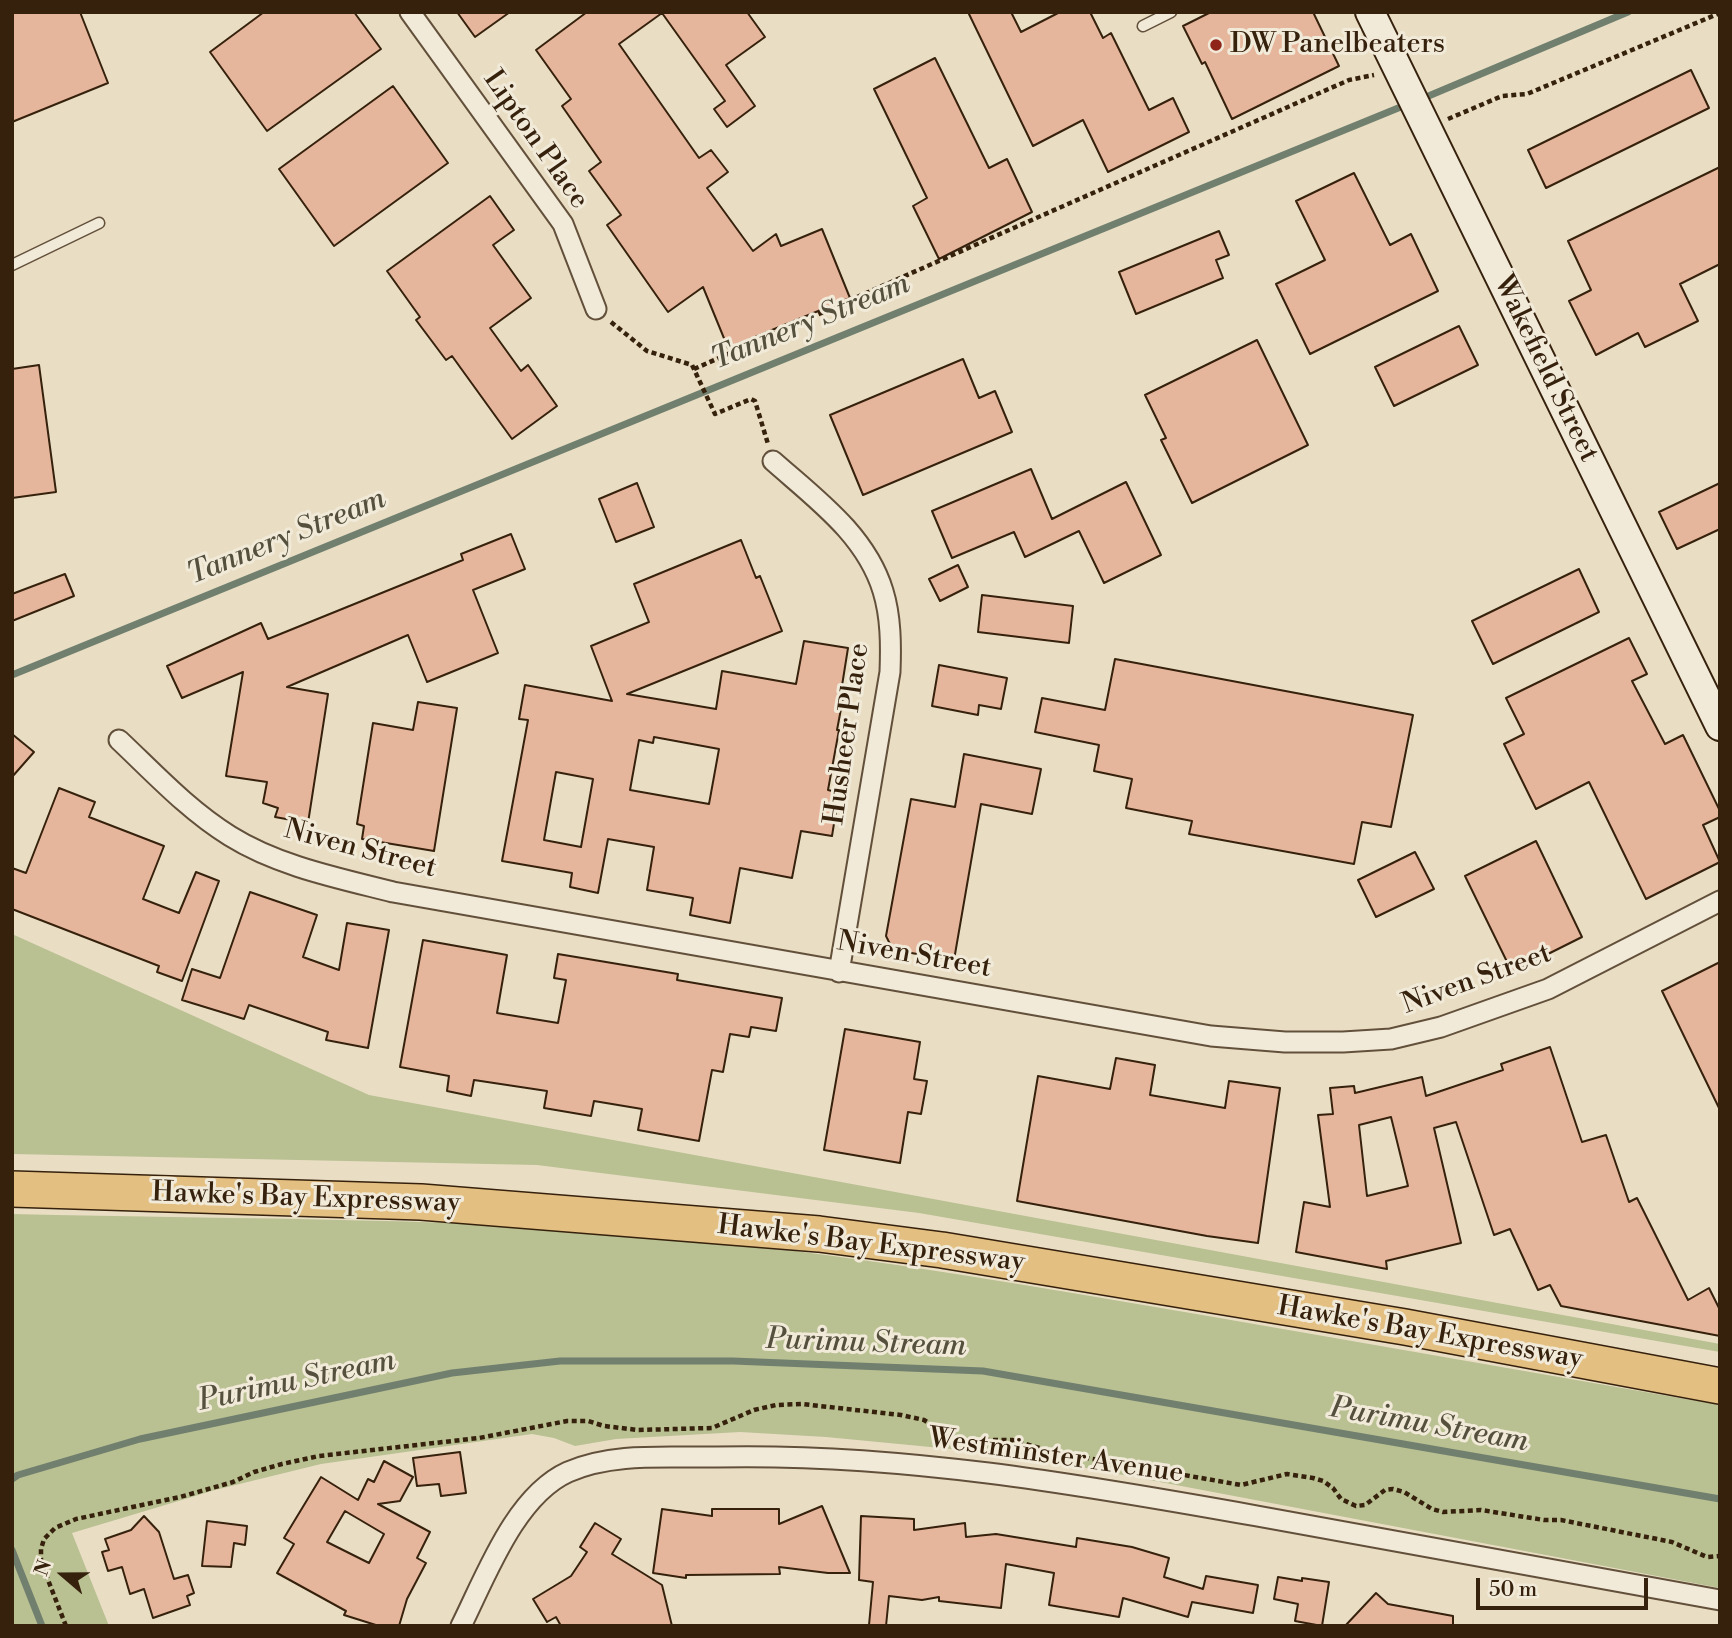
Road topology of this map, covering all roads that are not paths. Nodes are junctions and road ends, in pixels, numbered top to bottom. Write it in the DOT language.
graph roads {
  1 [pos="410,12"];
  2 [pos="1171,12"];
  3 [pos="1370,12"];
  4 [pos="1143,26"];
  5 [pos="99,223"];
  6 [pos="12,265"];
  7 [pos="596,309"];
  8 [pos="773,461"];
  9 [pos="1720,726"];
  10 [pos="119,740"];
  11 [pos="1720,901"];
  12 [pos="839,972"];
  13 [pos="12,1173"];
  14 [pos="12,1189"];
  15 [pos="1720,1367"];
  16 [pos="1720,1385"];
  17 [pos="1720,1600"];
  18 [pos="461,1626"];
  1 -- 7 [label="street, Lipton Place"];
  2 -- 4 [label="lane"];
  3 -- 9 [label="street, Wakefield Street"];
  5 -- 6 [label="lane"];
  8 -- 12 [label="street, Husheer Place"];
  10 -- 12 [label="street, Niven Street"];
  11 -- 12 [label="street, Niven Street"];
  13 -- 15 [label="highway, Hawke's Bay Expressway"];
  14 -- 16 [label="highway, Hawke's Bay Expressway"];
  17 -- 18 [label="street, Westminster Avenue"];
}
